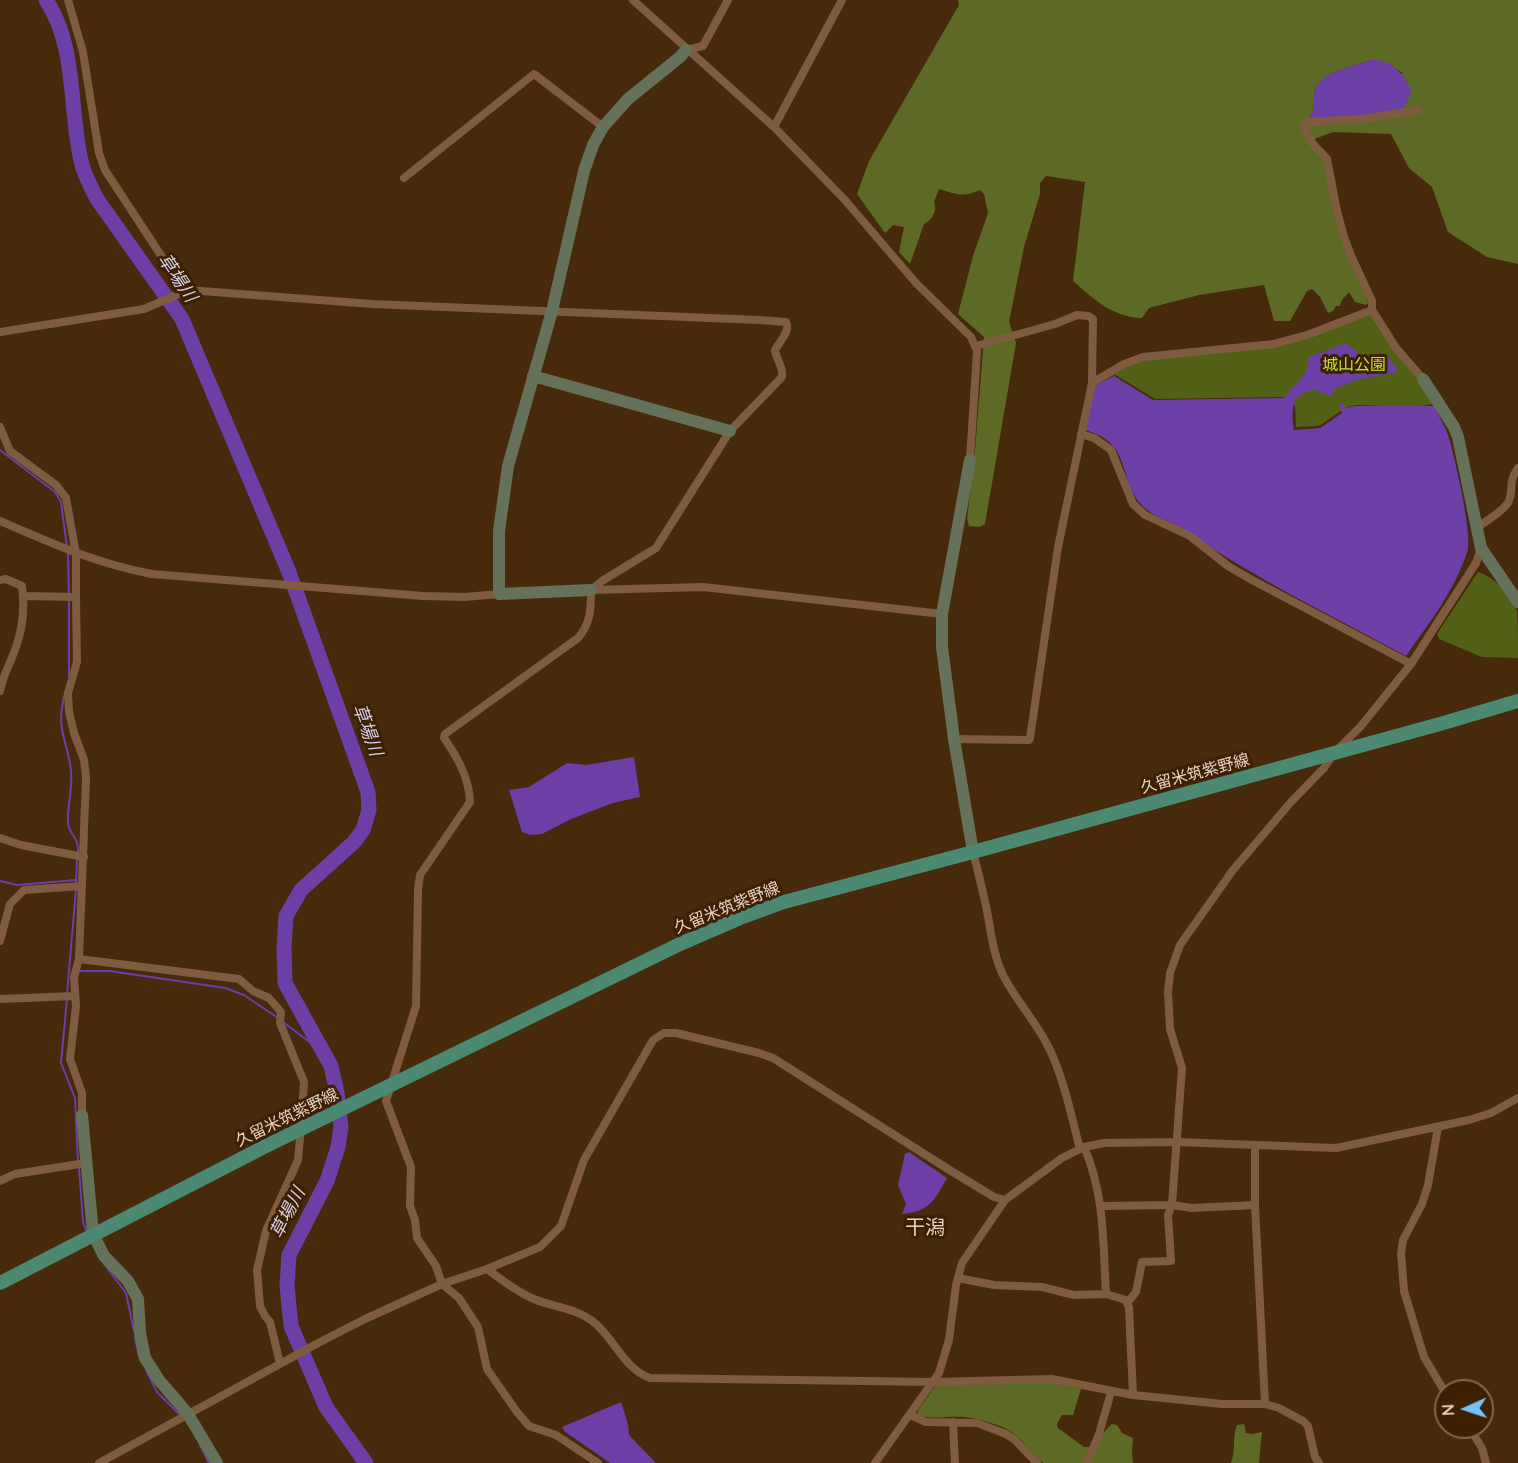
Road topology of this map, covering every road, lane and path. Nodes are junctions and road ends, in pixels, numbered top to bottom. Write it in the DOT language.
graph roads {
  1 [pos="68,0"];
  2 [pos="633,0"];
  3 [pos="728,0"];
  4 [pos="842,0"];
  5 [pos="686,50"];
  6 [pos="1418,111"];
  7 [pos="603,127"];
  8 [pos="774,127"];
  9 [pos="404,178"];
  10 [pos="188,291"];
  11 [pos="1372,310"];
  12 [pos="552,311"];
  13 [pos="0,332"];
  14 [pos="976,346"];
  15 [pos="533,376"];
  16 [pos="1423,379"];
  17 [pos="1092,382"];
  18 [pos="0,427"];
  19 [pos="730,431"];
  20 [pos="1081,434"];
  21 [pos="970,460"];
  22 [pos="1518,468"];
  23 [pos="0,521"];
  24 [pos="1478,527"];
  25 [pos="1481,548"];
  26 [pos="76,554"];
  27 [pos="0,580"];
  28 [pos="591,590"];
  29 [pos="499,594"];
  30 [pos="24,596"];
  31 [pos="76,597"];
  32 [pos="1518,602"];
  33 [pos="942,614"];
  34 [pos="1411,664"];
  35 [pos="0,691"];
  36 [pos="1518,701"];
  37 [pos="954,739"];
  38 [pos="1334,753"];
  39 [pos="0,838"];
  40 [pos="973,852"];
  41 [pos="84,857"];
  42 [pos="82,886"];
  43 [pos="2,923"];
  44 [pos="0,941"];
  45 [pos="79,959"];
  46 [pos="75,996"];
  47 [pos="0,999"];
  48 [pos="1518,1098"];
  49 [pos="81,1115"];
  50 [pos="1438,1127"];
  51 [pos="1177,1142"];
  52 [pos="1255,1146"];
  53 [pos="1082,1148"];
  54 [pos="86,1163"];
  55 [pos="0,1181"];
  56 [pos="1005,1200"];
  57 [pos="1255,1204"];
  58 [pos="1172,1205"];
  59 [pos="1101,1206"];
  60 [pos="93,1234"];
  61 [pos="487,1269"];
  62 [pos="958,1278"];
  63 [pos="0,1283"];
  64 [pos="442,1284"];
  65 [pos="1106,1294"];
  66 [pos="1128,1302"];
  67 [pos="282,1362"];
  68 [pos="1437,1379"];
  69 [pos="933,1382"];
  70 [pos="1110,1392"];
  71 [pos="1133,1395"];
  72 [pos="1265,1404"];
  73 [pos="188,1414"];
  74 [pos="910,1415"];
  75 [pos="953,1422"];
  76 [pos="1476,1439"];
  77 [pos="99,1463"];
  78 [pos="217,1463"];
  79 [pos="598,1463"];
  80 [pos="875,1463"];
  81 [pos="955,1463"];
  82 [pos="1037,1463"];
  83 [pos="1087,1463"];
  84 [pos="1319,1463"];
  85 [pos="1486,1463"];
  1 -- 10 [label="street"];
  2 -- 5 [label="street"];
  3 -- 5 [label="street"];
  4 -- 8 [label="street"];
  5 -- 7 [label="street"];
  5 -- 8 [label="street"];
  6 -- 11 [label="street"];
  7 -- 9 [label="street"];
  7 -- 12 [label="street"];
  8 -- 14 [label="street"];
  10 -- 12 [label="street"];
  10 -- 13 [label="street"];
  11 -- 16 [label="street"];
  11 -- 17 [label="street"];
  12 -- 15 [label="street"];
  12 -- 19 [label="street"];
  14 -- 17 [label="street"];
  14 -- 21 [label="street"];
  15 -- 19 [label="street"];
  15 -- 29 [label="street"];
  16 -- 24 [label="street"];
  17 -- 20 [label="street"];
  18 -- 26 [label="street"];
  19 -- 28 [label="street"];
  20 -- 34 [label="street"];
  20 -- 37 [label="street"];
  21 -- 33 [label="street"];
  22 -- 24 [label="street"];
  23 -- 26 [label="street"];
  24 -- 25 [label="street"];
  25 -- 32 [label="street"];
  25 -- 34 [label="street"];
  26 -- 29 [label="street"];
  26 -- 31 [label="street"];
  27 -- 30 [label="street"];
  28 -- 29 [label="street"];
  28 -- 33 [label="street"];
  28 -- 64 [label="street"];
  30 -- 31 [label="street"];
  30 -- 35 [label="street"];
  31 -- 41 [label="street"];
  33 -- 37 [label="street"];
  34 -- 38 [label="street"];
  36 -- 38 [label="main road, 久留米筑紫野線"];
  37 -- 40 [label="street"];
  38 -- 40 [label="main road, 久留米筑紫野線"];
  38 -- 51 [label="street"];
  39 -- 41 [label="street"];
  40 -- 53 [label="street"];
  40 -- 60 [label="main road, 久留米筑紫野線"];
  41 -- 42 [label="street"];
  42 -- 43 [label="street"];
  42 -- 45 [label="street"];
  43 -- 44 [label="street"];
  45 -- 46 [label="street"];
  45 -- 67 [label="street"];
  46 -- 47 [label="street"];
  46 -- 49 [label="street"];
  48 -- 50 [label="street"];
  49 -- 54 [label="street"];
  50 -- 52 [label="street"];
  50 -- 68 [label="street"];
  51 -- 52 [label="street"];
  51 -- 53 [label="street"];
  51 -- 58 [label="street"];
  52 -- 57 [label="street"];
  53 -- 56 [label="street"];
  53 -- 59 [label="street"];
  54 -- 55 [label="street"];
  54 -- 60 [label="street"];
  56 -- 61 [label="street"];
  56 -- 62 [label="street"];
  57 -- 58 [label="street"];
  57 -- 72 [label="street"];
  58 -- 59 [label="street"];
  58 -- 66 [label="street"];
  59 -- 65 [label="street"];
  60 -- 63 [label="main road, 久留米筑紫野線"];
  60 -- 73 [label="street"];
  61 -- 64 [label="street"];
  61 -- 69 [label="street"];
  62 -- 65 [label="street"];
  62 -- 69 [label="street"];
  64 -- 67 [label="street"];
  64 -- 79 [label="street"];
  65 -- 66 [label="street"];
  66 -- 71 [label="street"];
  67 -- 73 [label="street"];
  69 -- 70 [label="street"];
  69 -- 74 [label="street"];
  70 -- 71 [label="street"];
  70 -- 83 [label="street"];
  71 -- 72 [label="street"];
  72 -- 84 [label="street"];
  73 -- 77 [label="street"];
  73 -- 78 [label="street"];
  74 -- 75 [label="street"];
  74 -- 80 [label="street"];
  75 -- 81 [label="street"];
  75 -- 82 [label="street"];
  76 -- 85 [label="street"];
}
